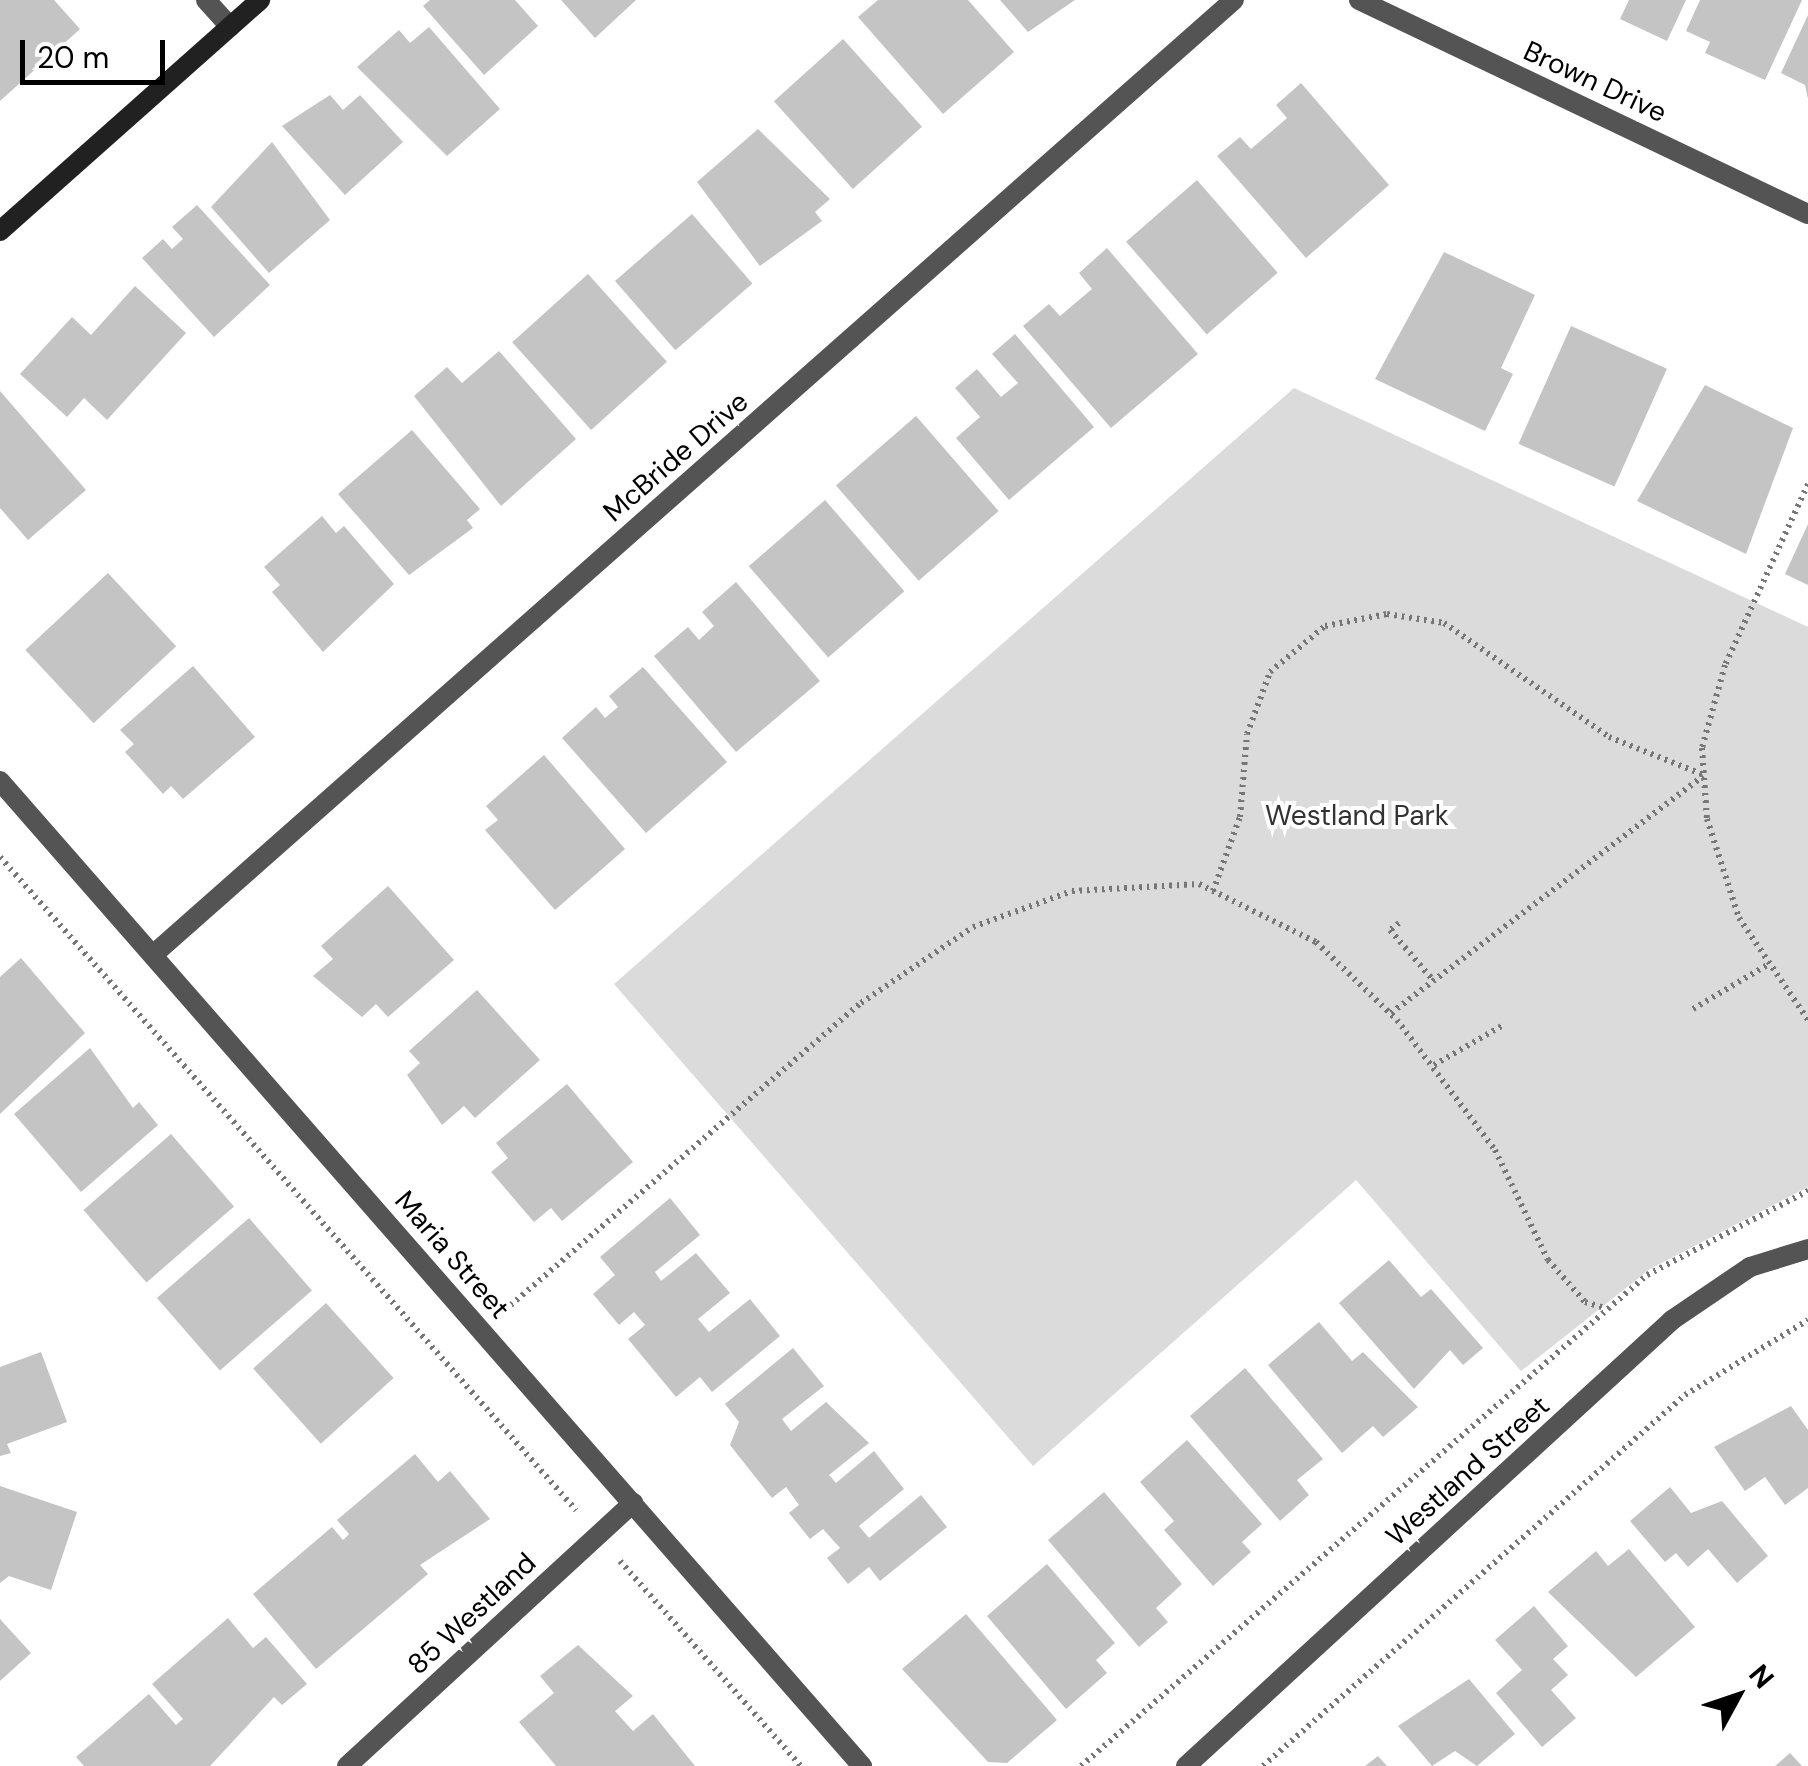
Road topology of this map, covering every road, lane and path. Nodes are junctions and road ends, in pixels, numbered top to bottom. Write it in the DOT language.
graph roads {
  1 [pos="206,0"];
  2 [pos="260,0"];
  3 [pos="1234,0"];
  4 [pos="1359,0"];
  5 [pos="230,27"];
  6 [pos="1808,214"];
  7 [pos="0,231"];
  8 [pos="1808,484"];
  9 [pos="1704,775"];
  10 [pos="0,781"];
  11 [pos="0,858"];
  12 [pos="1213,891"];
  13 [pos="1399,923"];
  14 [pos="154,954"];
  15 [pos="1767,964"];
  16 [pos="1433,980"];
  17 [pos="1693,1009"];
  18 [pos="1390,1014"];
  19 [pos="1808,1020"];
  20 [pos="1505,1024"];
  21 [pos="1434,1064"];
  22 [pos="1808,1191"];
  23 [pos="1808,1250"];
  24 [pos="1605,1308"];
  25 [pos="1808,1320"];
  26 [pos="482,1330"];
  27 [pos="633,1503"];
  28 [pos="598,1535"];
  29 [pos="348,1766"];
  30 [pos="802,1766"];
  31 [pos="862,1766"];
  32 [pos="1082,1766"];
  33 [pos="1186,1766"];
  34 [pos="1263,1766"];
  1 -- 5 [label="street"];
  2 -- 5 [label="street"];
  3 -- 14 [label="street, McBride Drive"];
  4 -- 6 [label="street, Brown Drive"];
  5 -- 7 [label="street"];
  8 -- 9 [label="path"];
  9 -- 12 [label="path"];
  9 -- 15 [label="path"];
  9 -- 16 [label="path"];
  10 -- 14 [label="street, Maria Street"];
  11 -- 28 [label="path"];
  12 -- 18 [label="path"];
  12 -- 26 [label="path"];
  13 -- 16 [label="path"];
  14 -- 26 [label="street, Maria Street"];
  15 -- 17 [label="path"];
  15 -- 19 [label="path"];
  16 -- 18 [label="path"];
  18 -- 21 [label="path"];
  20 -- 21 [label="path"];
  21 -- 24 [label="path"];
  22 -- 24 [label="path"];
  23 -- 33 [label="street, Westland Street"];
  24 -- 32 [label="path"];
  25 -- 34 [label="path"];
  26 -- 27 [label="street, Maria Street"];
  27 -- 28 [label="street, 85 Westland"];
  27 -- 31 [label="street, Maria Street"];
  28 -- 29 [label="street, 85 Westland"];
  28 -- 30 [label="path"];
}
